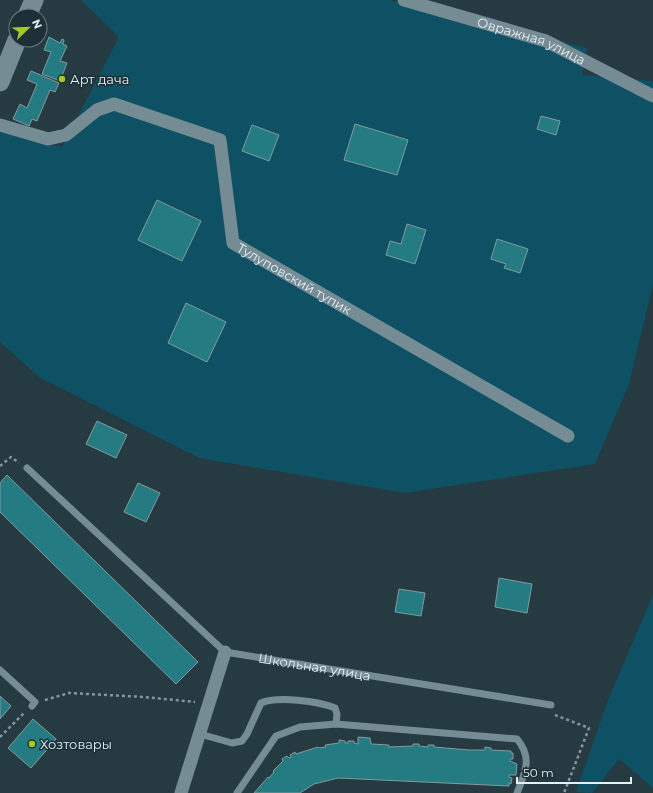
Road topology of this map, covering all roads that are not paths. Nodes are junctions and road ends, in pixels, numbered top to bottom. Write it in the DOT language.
graph roads {
  1 [pos="404,0"];
  2 [pos="14,48"];
  3 [pos="0,82"];
  4 [pos="653,96"];
  5 [pos="0,125"];
  6 [pos="568,436"];
  7 [pos="27,468"];
  8 [pos="225,652"];
  9 [pos="0,670"];
  10 [pos="33,704"];
  11 [pos="550,705"];
  12 [pos="336,724"];
  13 [pos="200,734"];
  14 [pos="181,793"];
  15 [pos="237,793"];
  16 [pos="517,793"];
  1 -- 4 [label="street, Овражная улица"];
  2 -- 3 [label="street"];
  5 -- 6 [label="street, Тулуповский тупик"];
  7 -- 8 [label="lane"];
  8 -- 11 [label="lane, Школьная улица"];
  8 -- 13 [label="street"];
  9 -- 10 [label="lane"];
  12 -- 13 [label="lane"];
  12 -- 15 [label="lane"];
  12 -- 16 [label="lane"];
  13 -- 14 [label="street"];
}
